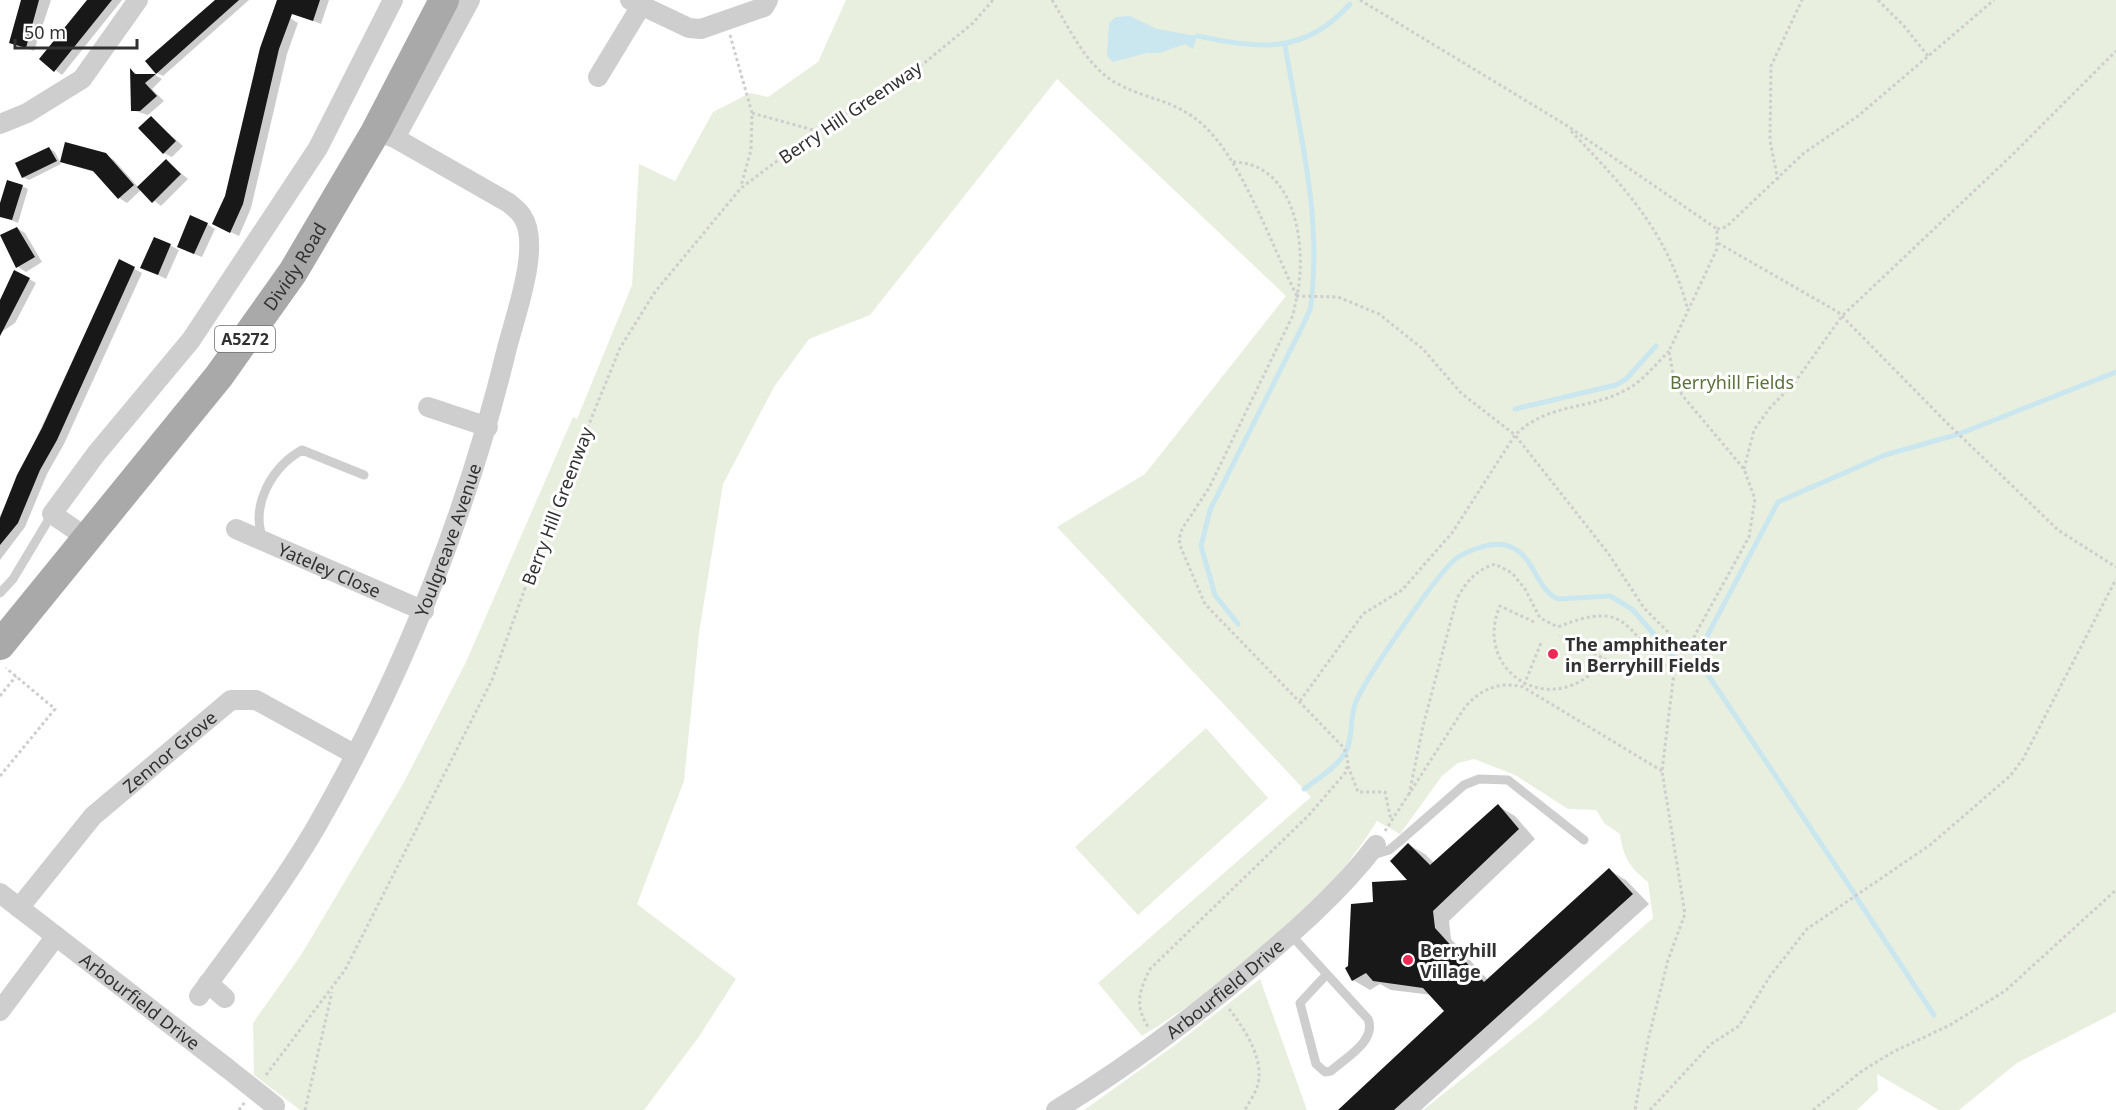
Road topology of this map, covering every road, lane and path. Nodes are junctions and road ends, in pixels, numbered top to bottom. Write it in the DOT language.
graph roads {
  1 [pos="138,0"];
  2 [pos="393,0"];
  3 [pos="444,0"];
  4 [pos="470,0"];
  5 [pos="768,0"];
  6 [pos="993,0"];
  7 [pos="1052,0"];
  8 [pos="1360,0"];
  9 [pos="1802,0"];
  10 [pos="1878,0"];
  11 [pos="1994,0"];
  12 [pos="635,3"];
  13 [pos="726,22"];
  14 [pos="2116,51"];
  15 [pos="1928,56"];
  16 [pos="598,77"];
  17 [pos="752,113"];
  18 [pos="0,124"];
  19 [pos="1566,125"];
  20 [pos="817,131"];
  21 [pos="385,134"];
  22 [pos="1233,162"];
  23 [pos="1778,180"];
  24 [pos="741,188"];
  25 [pos="1717,229"];
  26 [pos="1719,243"];
  27 [pos="1296,296"];
  28 [pos="1688,311"];
  29 [pos="1842,316"];
  30 [pos="1669,351"];
  31 [pos="428,407"];
  32 [pos="488,427"];
  33 [pos="1515,435"];
  34 [pos="1744,469"];
  35 [pos="364,476"];
  36 [pos="52,514"];
  37 [pos="236,529"];
  38 [pos="87,538"];
  39 [pos="264,541"];
  40 [pos="2116,567"];
  41 [pos="2116,579"];
  42 [pos="0,593"];
  43 [pos="424,611"];
  44 [pos="1534,622"];
  45 [pos="1559,635"];
  46 [pos="1541,643"];
  47 [pos="0,645"];
  48 [pos="1686,650"];
  49 [pos="0,663"];
  50 [pos="1674,673"];
  51 [pos="16,676"];
  52 [pos="1524,685"];
  53 [pos="0,696"];
  54 [pos="1300,701"];
  55 [pos="354,754"];
  56 [pos="1347,764"];
  57 [pos="1662,771"];
  58 [pos="0,776"];
  59 [pos="1409,795"];
  60 [pos="1391,820"];
  61 [pos="1584,840"];
  62 [pos="1371,851"];
  63 [pos="2116,890"];
  64 [pos="0,893"];
  65 [pos="19,908"];
  66 [pos="1291,935"];
  67 [pos="56,936"];
  68 [pos="1327,974"];
  69 [pos="333,989"];
  70 [pos="1219,995"];
  71 [pos="225,998"];
  72 [pos="0,1011"];
  73 [pos="1158,1043"];
  74 [pos="261,1082"];
  75 [pos="246,1101"];
  76 [pos="278,1108"];
  77 [pos="239,1110"];
  78 [pos="306,1110"];
  79 [pos="1056,1110"];
  80 [pos="1245,1110"];
  81 [pos="1635,1110"];
  82 [pos="1650,1110"];
  83 [pos="1814,1110"];
  1 -- 18 [label="street"];
  2 -- 36 [label="street"];
  3 -- 21 [label="main road, Dividy Road / A5272"];
  4 -- 21 [label="street, Dividy Road"];
  5 -- 13 [label="street"];
  6 -- 20 [label="path, Berry Hill Greenway"];
  7 -- 22 [label="path"];
  8 -- 19 [label="path"];
  9 -- 23 [label="path"];
  10 -- 15 [label="path"];
  11 -- 15 [label="path"];
  12 -- 13 [label="street"];
  12 -- 16 [label="street"];
  13 -- 17 [label="path"];
  14 -- 29 [label="path"];
  15 -- 23 [label="path"];
  17 -- 20 [label="path"];
  17 -- 24 [label="path"];
  19 -- 25 [label="path"];
  19 -- 28 [label="path"];
  20 -- 24 [label="path, Berry Hill Greenway"];
  21 -- 32 [label="street, Youlgreave Avenue"];
  21 -- 38 [label="main road, Dividy Road / A5272"];
  22 -- 27 [label="path"];
  22 -- 27 [label="path"];
  23 -- 25 [label="path"];
  24 -- 69 [label="path, Berry Hill Greenway"];
  25 -- 26 [label="path"];
  26 -- 28 [label="path"];
  26 -- 29 [label="path"];
  27 -- 33 [label="path"];
  27 -- 54 [label="path"];
  28 -- 30 [label="path"];
  29 -- 34 [label="path"];
  29 -- 40 [label="path"];
  30 -- 33 [label="path"];
  30 -- 34 [label="path"];
  31 -- 32 [label="street"];
  32 -- 43 [label="street, Youlgreave Avenue"];
  33 -- 48 [label="path"];
  33 -- 54 [label="path"];
  34 -- 48 [label="path"];
  35 -- 39 [label="lane"];
  36 -- 38 [label="street"];
  36 -- 42 [label="lane"];
  37 -- 39 [label="street, Yateley Close"];
  38 -- 47 [label="main road, Dividy Road / A5272"];
  39 -- 43 [label="street, Yateley Close"];
  41 -- 82 [label="path"];
  43 -- 55 [label="street, Youlgreave Avenue"];
  44 -- 52 [label="path"];
  45 -- 52 [label="path"];
  46 -- 52 [label="path"];
  48 -- 50 [label="path"];
  49 -- 51 [label="path"];
  50 -- 57 [label="path"];
  50 -- 59 [label="path"];
  51 -- 53 [label="path"];
  51 -- 58 [label="path"];
  52 -- 57 [label="path"];
  52 -- 59 [label="path"];
  54 -- 56 [label="path"];
  55 -- 65 [label="street, Zennor Grove"];
  55 -- 71 [label="street, Youlgreave Avenue"];
  56 -- 60 [label="path"];
  56 -- 73 [label="path"];
  57 -- 81 [label="path"];
  59 -- 60 [label="path"];
  60 -- 62 [label="path"];
  61 -- 62 [label="lane"];
  62 -- 66 [label="street, Arbourfield Drive"];
  63 -- 83 [label="path"];
  64 -- 65 [label="street, Arbourfield Drive"];
  65 -- 67 [label="street, Arbourfield Drive"];
  66 -- 68 [label="lane"];
  66 -- 70 [label="street, Arbourfield Drive"];
  67 -- 72 [label="street"];
  67 -- 76 [label="street, Arbourfield Drive, bridge"];
  68 -- 68 [label="lane"];
  69 -- 74 [label="path, Berry Hill Greenway"];
  69 -- 78 [label="path"];
  70 -- 73 [label="street, Arbourfield Drive"];
  70 -- 80 [label="path"];
  73 -- 79 [label="street, Arbourfield Drive"];
  75 -- 77 [label="path"];
}
